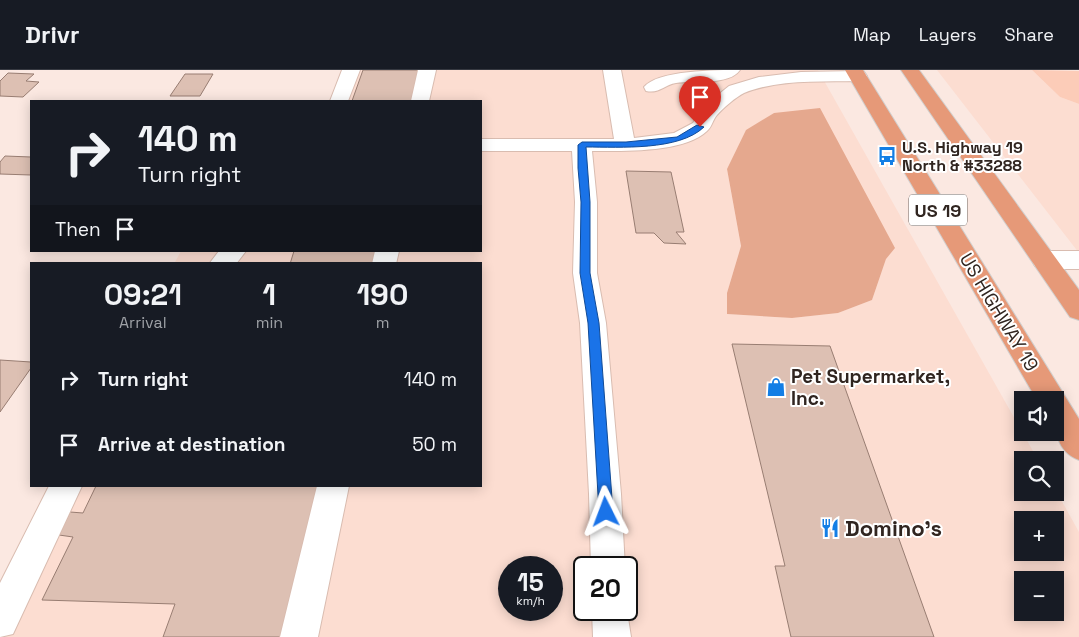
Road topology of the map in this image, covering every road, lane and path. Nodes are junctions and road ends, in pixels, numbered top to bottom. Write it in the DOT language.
graph roads {
  1 [pos="351,70"];
  2 [pos="427,70"];
  3 [pos="612,70"];
  4 [pos="731,70"];
  5 [pos="910,70"];
  6 [pos="717,73"];
  7 [pos="856,73"];
  8 [pos="653,87"];
  9 [pos="339,100"];
  10 [pos="420,100"];
  11 [pos="482,145"];
  12 [pos="582,145"];
  13 [pos="626,145"];
  14 [pos="233,252"];
  15 [pos="1044,260"];
  16 [pos="1079,260"];
  17 [pos="223,262"];
  18 [pos="1079,310"];
  19 [pos="1047,391"];
  20 [pos="1064,421"];
  21 [pos="1079,446"];
  22 [pos="66,487"];
  23 [pos="333,487"];
  24 [pos="608,556"];
  25 [pos="0,621"];
  26 [pos="611,621"];
  27 [pos="299,637"];
  28 [pos="612,637"];
  1 -- 9 [label="lane"];
  2 -- 10 [label="lane"];
  3 -- 13 [label="lane"];
  4 -- 6 [label="lane"];
  5 -- 15 [label="highway, US 19"];
  6 -- 8 [label="lane"];
  7 -- 13 [label="lane"];
  7 -- 19 [label="highway, US HIGHWAY 19 / US 19"];
  11 -- 12 [label="lane"];
  12 -- 13 [label="lane"];
  12 -- 24 [label="lane"];
  14 -- 17 [label="lane"];
  15 -- 16 [label="lane"];
  15 -- 18 [label="highway, US 19"];
  20 -- 21 [label="highway"];
  22 -- 25 [label="lane"];
  23 -- 27 [label="lane"];
  26 -- 28 [label="lane"];
}
